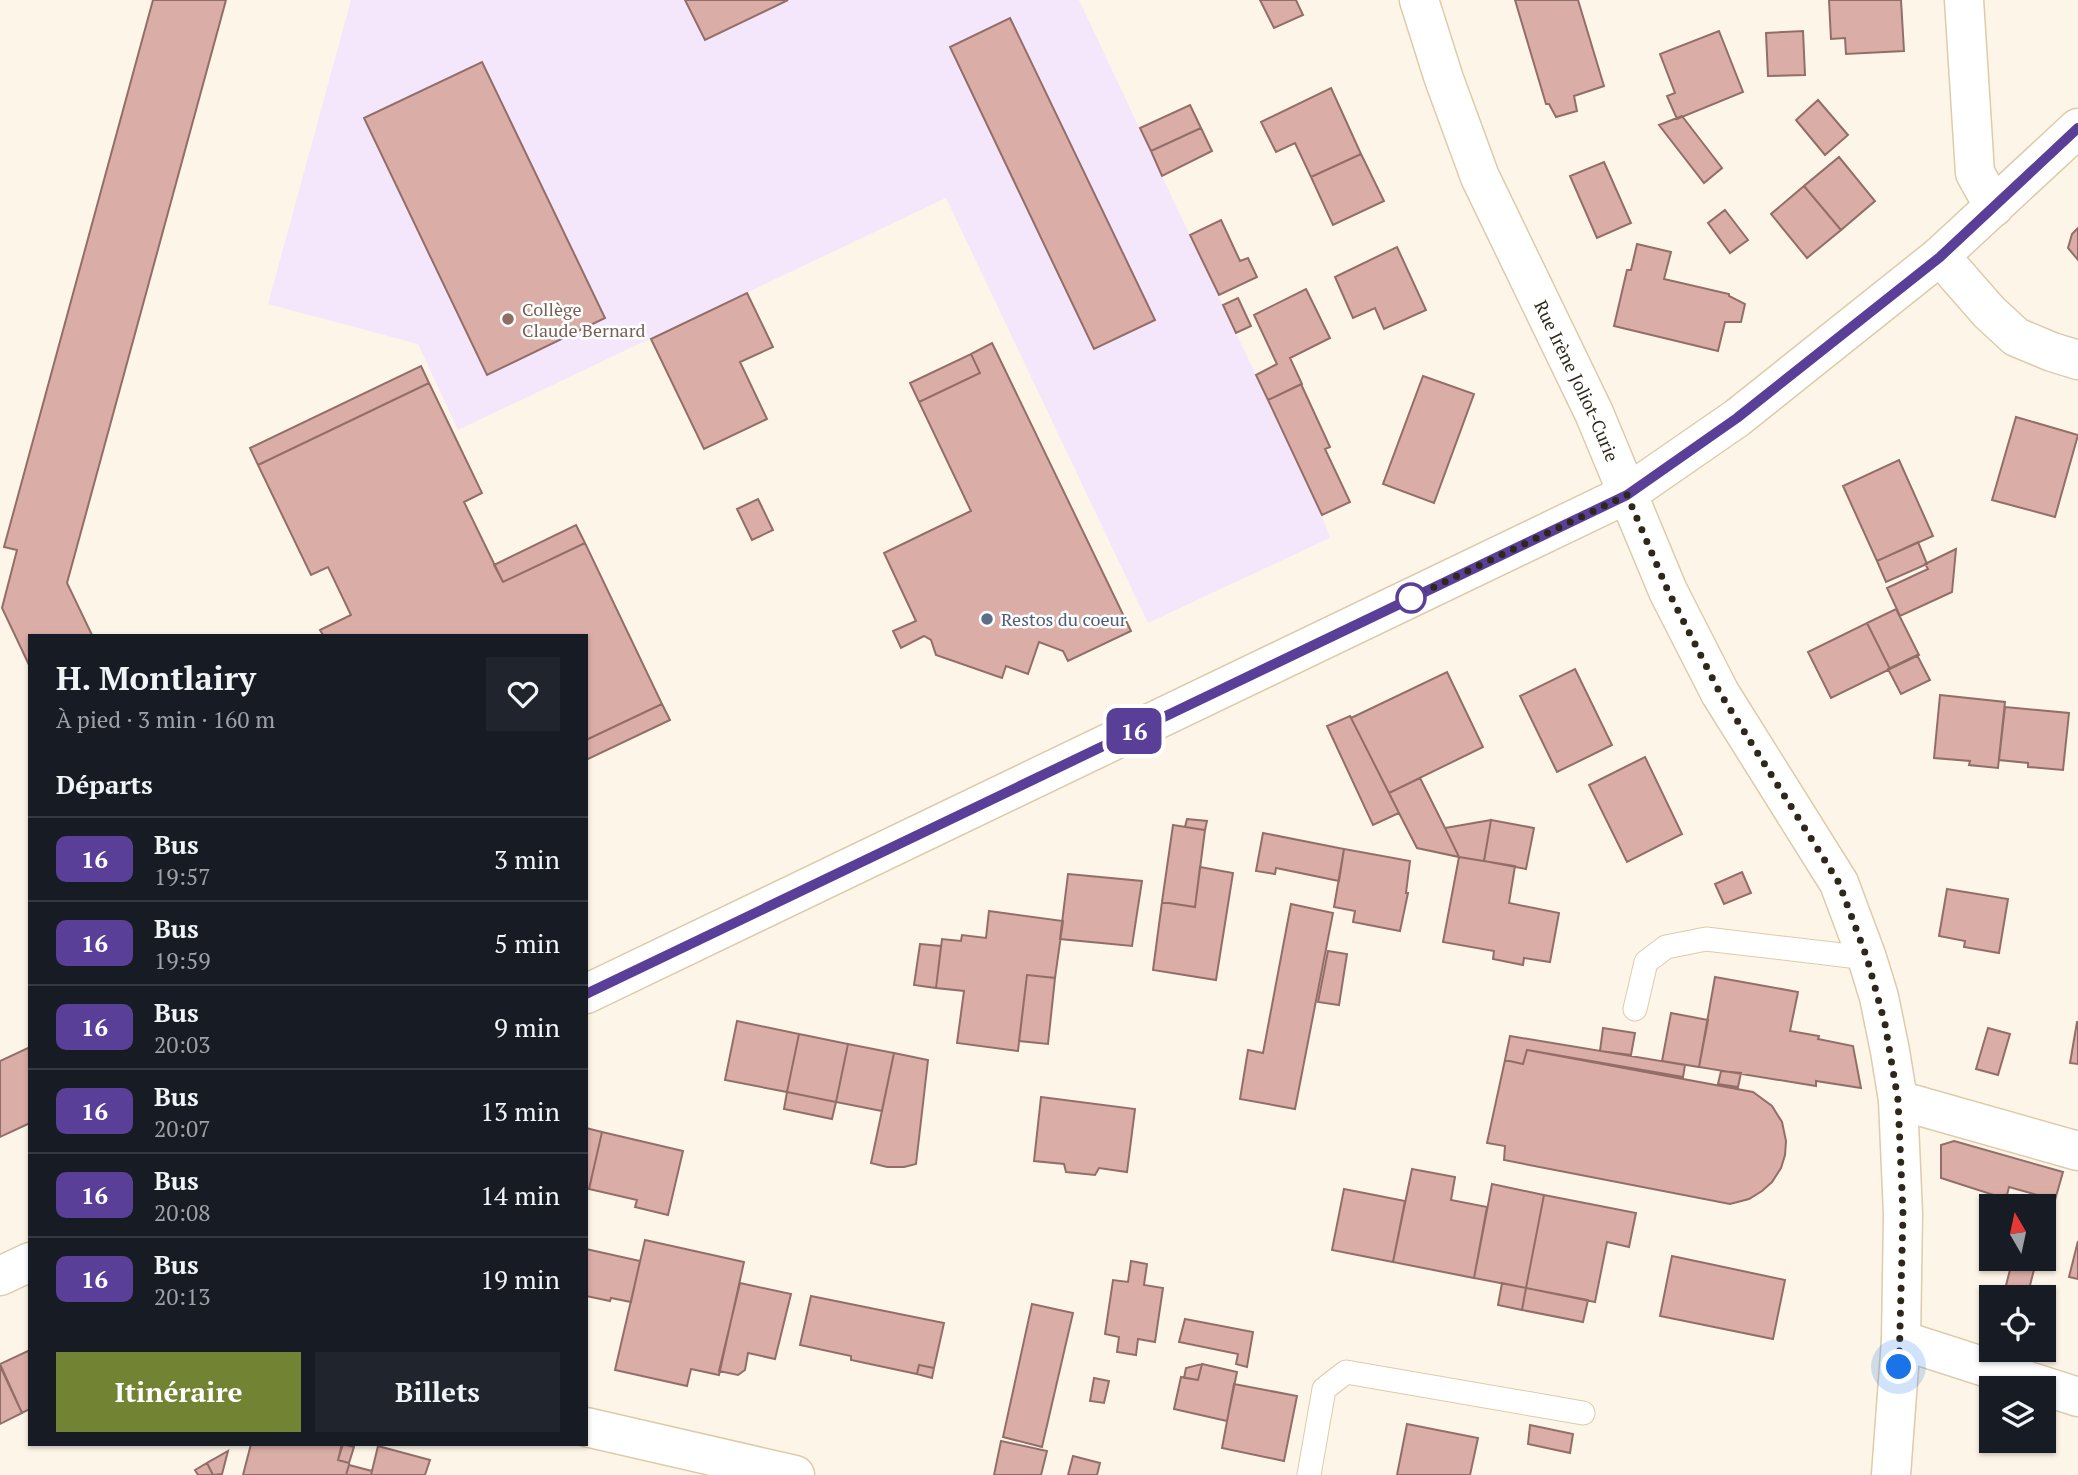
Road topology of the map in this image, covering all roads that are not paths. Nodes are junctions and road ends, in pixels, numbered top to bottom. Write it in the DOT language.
graph roads {
  1 [pos="1419,0"];
  2 [pos="1964,0"];
  3 [pos="2078,128"];
  4 [pos="1994,207"];
  5 [pos="1940,257"];
  6 [pos="2078,360"];
  7 [pos="1627,495"];
  8 [pos="1867,958"];
  9 [pos="588,993"];
  10 [pos="1635,1009"];
  11 [pos="1898,1100"];
  12 [pos="2078,1151"];
  13 [pos="28,1263"];
  14 [pos="0,1276"];
  15 [pos="1900,1340"];
  16 [pos="2078,1398"];
  17 [pos="1583,1413"];
  18 [pos="588,1427"];
  19 [pos="795,1475"];
  20 [pos="1309,1475"];
  21 [pos="1891,1475"];
  1 -- 7 [label="street, Rue Irène Joliot-Curie"];
  2 -- 4 [label="street"];
  3 -- 4 [label="street"];
  4 -- 5 [label="street"];
  5 -- 6 [label="street"];
  5 -- 7 [label="street"];
  7 -- 8 [label="street, Rue Irène Joliot-Curie"];
  7 -- 9 [label="street"];
  8 -- 10 [label="lane"];
  8 -- 11 [label="street, Rue Irène Joliot-Curie"];
  11 -- 12 [label="street"];
  11 -- 15 [label="street, Rue Irène Joliot-Curie"];
  13 -- 14 [label="street"];
  15 -- 16 [label="street"];
  15 -- 21 [label="street, Rue Irène Joliot-Curie"];
  17 -- 20 [label="lane"];
  18 -- 19 [label="street"];
}
